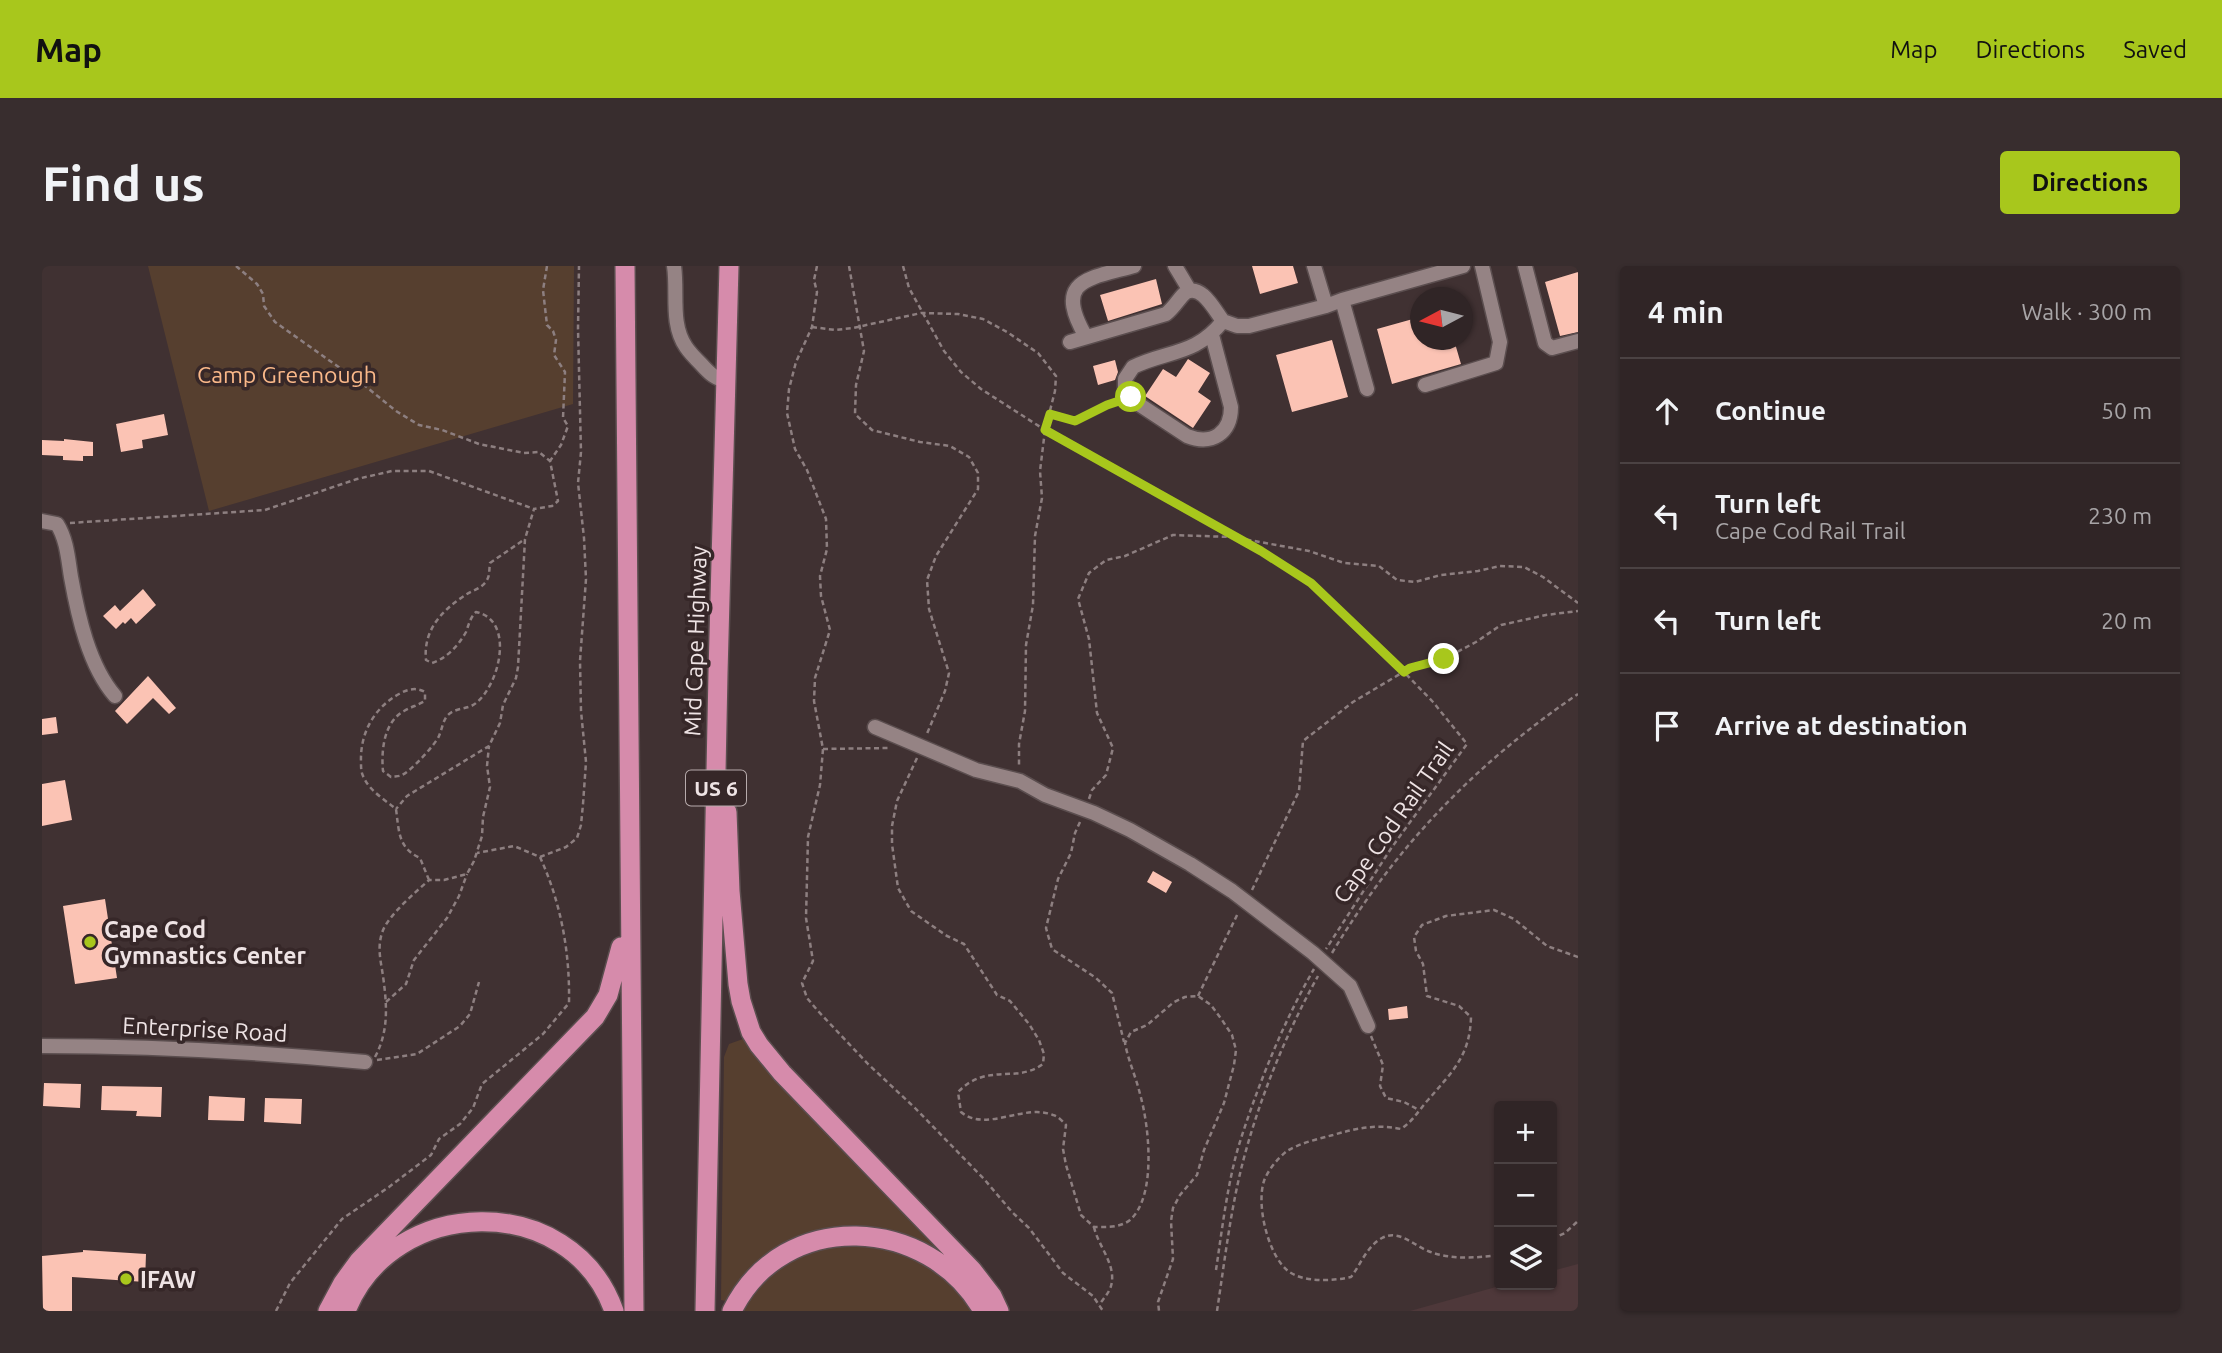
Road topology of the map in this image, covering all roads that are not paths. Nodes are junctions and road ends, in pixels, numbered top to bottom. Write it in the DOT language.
graph roads {
  1 [pos="625,266"];
  2 [pos="674,266"];
  3 [pos="730,266"];
  4 [pos="1134,266"];
  5 [pos="1175,266"];
  6 [pos="1315,266"];
  7 [pos="1463,266"];
  8 [pos="1482,266"];
  9 [pos="1525,266"];
  10 [pos="1190,291"];
  11 [pos="1342,300"];
  12 [pos="1326,306"];
  13 [pos="1223,321"];
  14 [pos="1212,335"];
  15 [pos="1086,337"];
  16 [pos="1578,341"];
  17 [pos="1070,342"];
  18 [pos="728,381"];
  19 [pos="1425,385"];
  20 [pos="1367,389"];
  21 [pos="42,521"];
  22 [pos="718,673"];
  23 [pos="115,696"];
  24 [pos="875,727"];
  25 [pos="629,905"];
  26 [pos="1368,1027"];
  27 [pos="42,1046"];
  28 [pos="369,1061"];
  29 [pos="328,1311"];
  30 [pos="346,1311"];
  31 [pos="614,1311"];
  32 [pos="634,1311"];
  33 [pos="705,1311"];
  34 [pos="732,1311"];
  35 [pos="983,1311"];
  36 [pos="999,1311"];
  1 -- 25 [label="highway"];
  2 -- 18 [label="street"];
  3 -- 18 [label="highway, Mid Cape Highway / US 6"];
  4 -- 15 [label="street"];
  5 -- 10 [label="street"];
  6 -- 12 [label="street"];
  7 -- 11 [label="street"];
  8 -- 19 [label="street"];
  9 -- 16 [label="street"];
  10 -- 13 [label="street"];
  10 -- 15 [label="street"];
  11 -- 12 [label="street"];
  11 -- 20 [label="street"];
  12 -- 13 [label="street"];
  13 -- 14 [label="street"];
  14 -- 14 [label="street"];
  15 -- 17 [label="street"];
  18 -- 22 [label="highway, Mid Cape Highway / US 6"];
  21 -- 23 [label="street"];
  22 -- 33 [label="highway, Mid Cape Highway / US 6"];
  22 -- 36 [label="highway"];
  24 -- 26 [label="street"];
  25 -- 29 [label="highway"];
  25 -- 32 [label="highway"];
  27 -- 28 [label="street, Enterprise Road"];
  30 -- 31 [label="highway"];
  34 -- 35 [label="highway"];
}
